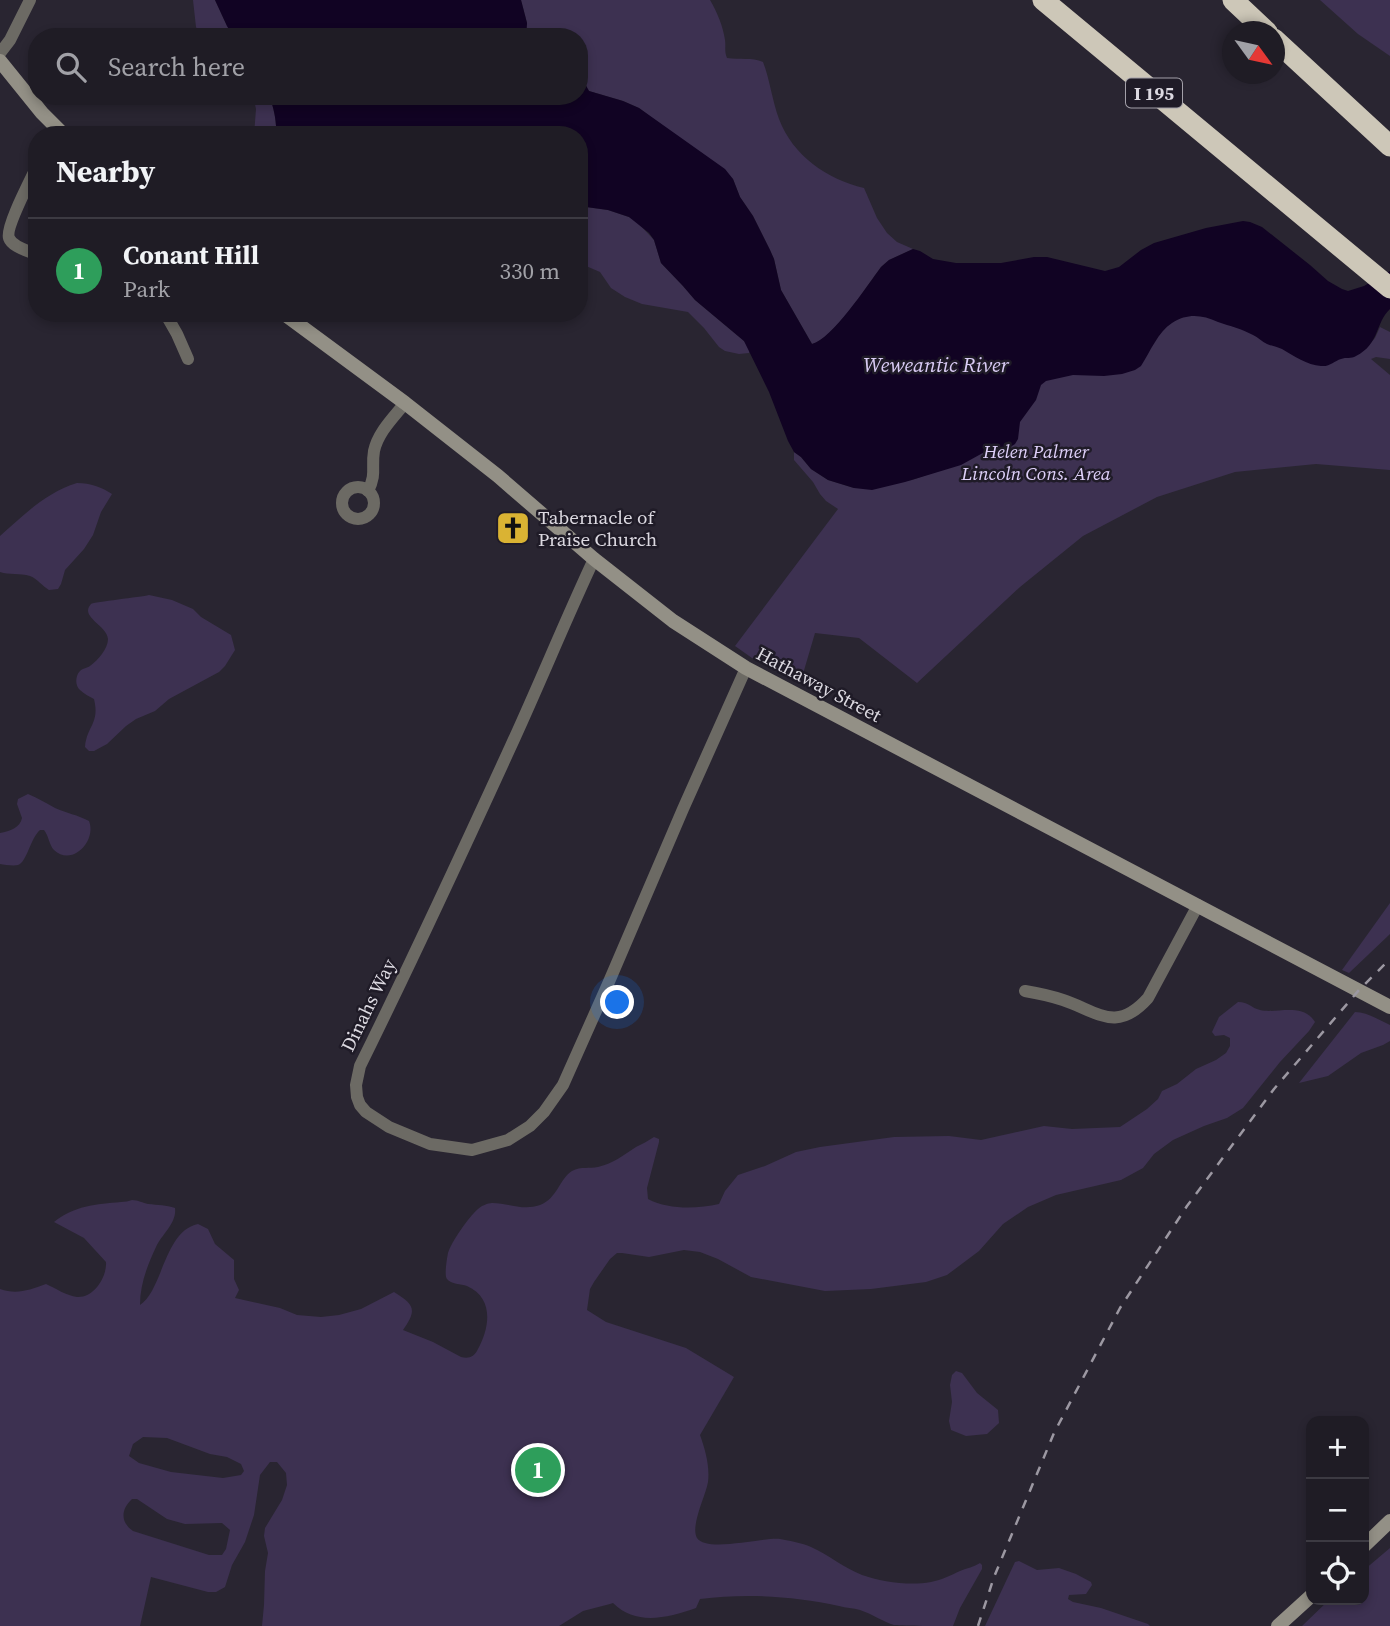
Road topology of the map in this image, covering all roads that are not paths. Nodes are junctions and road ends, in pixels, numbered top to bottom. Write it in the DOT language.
graph roads {
  1 [pos="30,0"];
  2 [pos="1043,0"];
  3 [pos="1233,0"];
  4 [pos="1255,21"];
  5 [pos="1285,48"];
  6 [pos="0,53"];
  7 [pos="0,61"];
  8 [pos="28,97"];
  9 [pos="34,105"];
  10 [pos="51,126"];
  11 [pos="1390,146"];
  12 [pos="28,185"];
  13 [pos="28,251"];
  14 [pos="1390,288"];
  15 [pos="170,322"];
  16 [pos="295,322"];
  17 [pos="188,359"];
  18 [pos="405,402"];
  19 [pos="368,491"];
  20 [pos="594,559"];
  21 [pos="746,668"];
  22 [pos="1198,905"];
  23 [pos="1025,991"];
  24 [pos="1390,1007"];
  25 [pos="1390,1521"];
  26 [pos="1368,1542"];
  27 [pos="1306,1600"];
  28 [pos="1278,1626"];
  1 -- 6 [label="street"];
  2 -- 14 [label="highway, I 195"];
  3 -- 4 [label="highway"];
  5 -- 11 [label="highway"];
  7 -- 8 [label="street"];
  9 -- 10 [label="street"];
  12 -- 13 [label="street"];
  15 -- 17 [label="street"];
  16 -- 18 [label="street, Hathaway Street"];
  18 -- 19 [label="street"];
  18 -- 20 [label="street, Hathaway Street"];
  20 -- 21 [label="street, Hathaway Street"];
  20 -- 21 [label="street, Dinahs Way"];
  21 -- 22 [label="street, Hathaway Street"];
  22 -- 23 [label="street"];
  22 -- 24 [label="street, Hathaway Street"];
  25 -- 26 [label="street"];
  27 -- 28 [label="street"];
}
